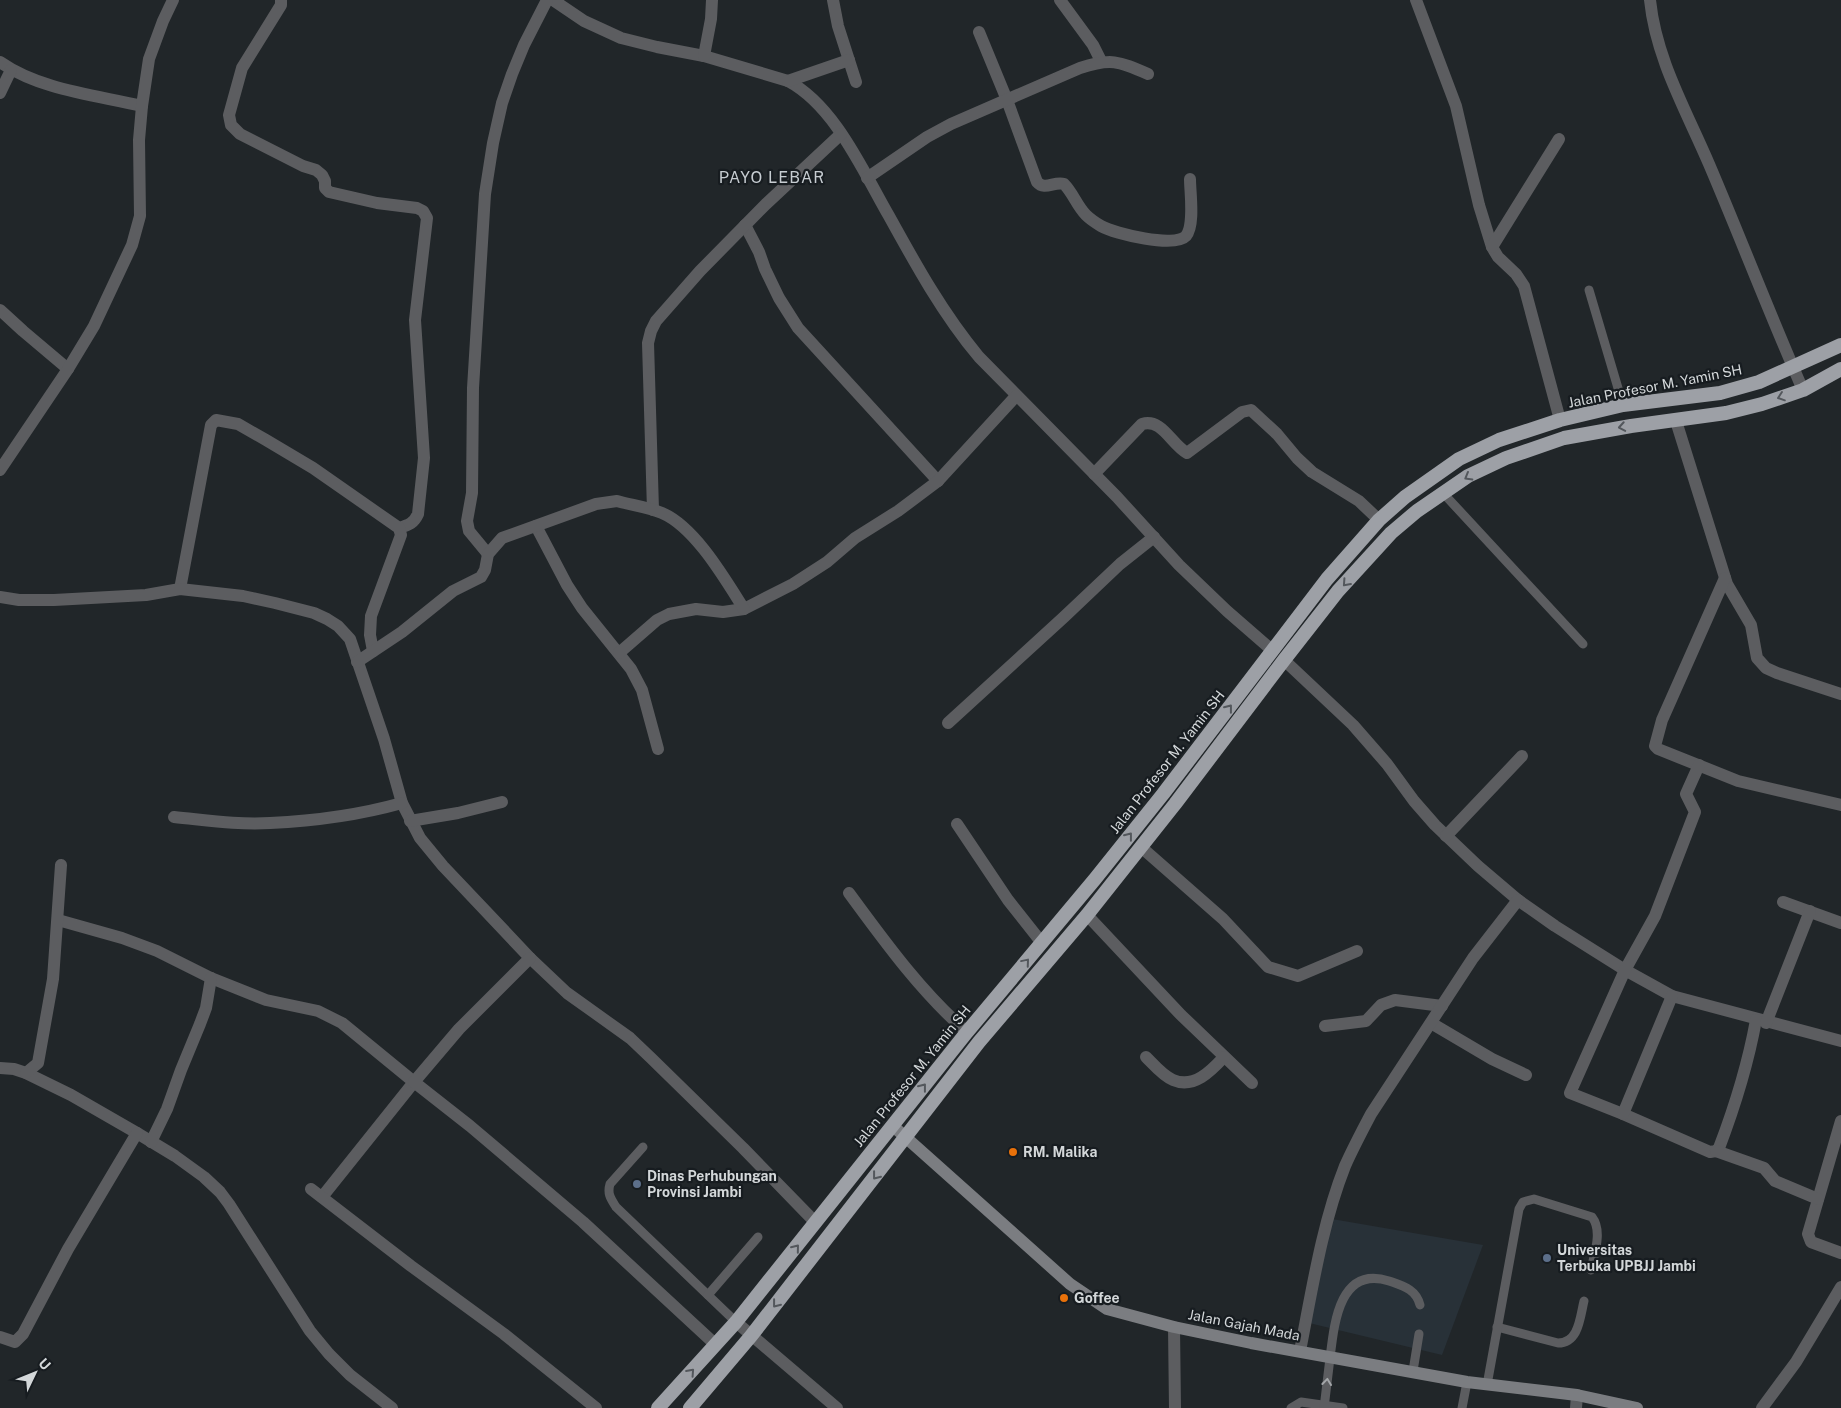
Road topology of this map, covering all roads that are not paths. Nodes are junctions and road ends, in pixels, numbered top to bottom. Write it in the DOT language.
graph roads {
  1 [pos="173,0"];
  2 [pos="281,0"];
  3 [pos="547,0"];
  4 [pos="553,0"];
  5 [pos="712,0"];
  6 [pos="833,0"];
  7 [pos="1060,0"];
  8 [pos="1416,0"];
  9 [pos="1650,0"];
  10 [pos="978,32"];
  11 [pos="704,56"];
  12 [pos="849,60"];
  13 [pos="1101,61"];
  14 [pos="0,62"];
  15 [pos="11,70"];
  16 [pos="1148,74"];
  17 [pos="788,81"];
  18 [pos="856,82"];
  19 [pos="0,93"];
  20 [pos="1006,100"];
  21 [pos="142,106"];
  22 [pos="841,134"];
  23 [pos="1559,139"];
  24 [pos="867,178"];
  25 [pos="1190,179"];
  26 [pos="745,225"];
  27 [pos="1492,247"];
  28 [pos="1589,290"];
  29 [pos="0,310"];
  30 [pos="1841,345"];
  31 [pos="1793,368"];
  32 [pos="68,369"];
  33 [pos="1841,369"];
  34 [pos="1803,390"];
  35 [pos="1016,396"];
  36 [pos="1623,405"];
  37 [pos="1560,420"];
  38 [pos="1676,421"];
  39 [pos="0,470"];
  40 [pos="1094,474"];
  41 [pos="938,481"];
  42 [pos="1443,493"];
  43 [pos="653,510"];
  44 [pos="1379,520"];
  45 [pos="536,526"];
  46 [pos="399,528"];
  47 [pos="1151,534"];
  48 [pos="488,554"];
  49 [pos="1725,578"];
  50 [pos="180,590"];
  51 [pos="0,597"];
  52 [pos="744,609"];
  53 [pos="1584,644"];
  54 [pos="373,651"];
  55 [pos="619,653"];
  56 [pos="1278,656"];
  57 [pos="357,662"];
  58 [pos="1841,694"];
  59 [pos="948,723"];
  60 [pos="658,749"];
  61 [pos="1522,756"];
  62 [pos="1699,765"];
  63 [pos="1163,794"];
  64 [pos="502,802"];
  65 [pos="402,803"];
  66 [pos="1175,804"];
  67 [pos="1841,805"];
  68 [pos="174,818"];
  69 [pos="410,821"];
  70 [pos="957,824"];
  71 [pos="1446,836"];
  72 [pos="1142,847"];
  73 [pos="61,865"];
  74 [pos="849,893"];
  75 [pos="1518,900"];
  76 [pos="1783,902"];
  77 [pos="1810,911"];
  78 [pos="1087,915"];
  79 [pos="58,920"];
  80 [pos="1841,923"];
  81 [pos="1042,943"];
  82 [pos="1357,951"];
  83 [pos="530,958"];
  84 [pos="1626,970"];
  85 [pos="211,978"];
  86 [pos="1672,996"];
  87 [pos="1442,1006"];
  88 [pos="1761,1021"];
  89 [pos="1431,1023"];
  90 [pos="1325,1026"];
  91 [pos="967,1032"];
  92 [pos="1841,1042"];
  93 [pos="1146,1057"];
  94 [pos="1224,1057"];
  95 [pos="0,1068"];
  96 [pos="26,1073"];
  97 [pos="1526,1075"];
  98 [pos="414,1082"];
  99 [pos="1252,1084"];
  100 [pos="1624,1114"];
  101 [pos="1841,1121"];
  102 [pos="893,1126"];
  103 [pos="137,1133"];
  104 [pos="906,1138"];
  105 [pos="151,1142"];
  106 [pos="644,1146"];
  107 [pos="1716,1151"];
  108 [pos="311,1189"];
  109 [pos="322,1197"];
  110 [pos="1818,1199"];
  111 [pos="816,1223"];
  112 [pos="758,1237"];
  113 [pos="1841,1253"];
  114 [pos="1591,1270"];
  115 [pos="1841,1287"];
  116 [pos="708,1295"];
  117 [pos="1584,1301"];
  118 [pos="1420,1305"];
  119 [pos="736,1322"];
  120 [pos="1174,1327"];
  121 [pos="1496,1327"];
  122 [pos="1419,1334"];
  123 [pos="751,1336"];
  124 [pos="0,1337"];
  125 [pos="716,1345"];
  126 [pos="1300,1351"];
  127 [pos="1330,1356"];
  128 [pos="1413,1371"];
  129 [pos="1467,1382"];
  130 [pos="1486,1385"];
  131 [pos="1576,1402"];
  132 [pos="1324,1406"];
  133 [pos="392,1408"];
  134 [pos="596,1408"];
  135 [pos="658,1408"];
  136 [pos="690,1408"];
  137 [pos="837,1408"];
  138 [pos="1175,1408"];
  139 [pos="1291,1408"];
  140 [pos="1343,1408"];
  141 [pos="1462,1408"];
  142 [pos="1637,1408"];
  143 [pos="1762,1408"];
  1 -- 21 [label="street"];
  2 -- 46 [label="street"];
  3 -- 48 [label="street"];
  4 -- 11 [label="street"];
  5 -- 11 [label="street"];
  6 -- 12 [label="street"];
  7 -- 13 [label="street"];
  8 -- 27 [label="street"];
  9 -- 31 [label="street"];
  10 -- 20 [label="street"];
  11 -- 17 [label="street"];
  12 -- 17 [label="street"];
  12 -- 18 [label="street"];
  13 -- 16 [label="street"];
  13 -- 20 [label="street"];
  14 -- 15 [label="street"];
  15 -- 19 [label="street"];
  15 -- 21 [label="street"];
  17 -- 22 [label="street"];
  20 -- 24 [label="street"];
  20 -- 25 [label="street"];
  21 -- 32 [label="street"];
  22 -- 24 [label="street"];
  22 -- 26 [label="street"];
  23 -- 27 [label="street"];
  24 -- 35 [label="street"];
  26 -- 41 [label="street"];
  26 -- 43 [label="street"];
  27 -- 37 [label="street"];
  28 -- 36 [label="lane"];
  29 -- 32 [label="street"];
  30 -- 31 [label="highway, Jalan Profesor M. Yamin SH"];
  31 -- 34 [label="street"];
  31 -- 36 [label="highway, Jalan Profesor M. Yamin SH"];
  32 -- 39 [label="street"];
  33 -- 34 [label="highway, Jalan Profesor M. Yamin SH"];
  34 -- 38 [label="highway, Jalan Profesor M. Yamin SH, one-way"];
  35 -- 40 [label="street"];
  35 -- 41 [label="street"];
  36 -- 37 [label="highway, Jalan Profesor M. Yamin SH"];
  37 -- 44 [label="highway, Jalan Profesor M. Yamin SH"];
  38 -- 42 [label="highway, Jalan Profesor M. Yamin SH, one-way"];
  38 -- 49 [label="street"];
  40 -- 44 [label="street"];
  40 -- 47 [label="street"];
  41 -- 52 [label="street"];
  42 -- 53 [label="lane"];
  42 -- 56 [label="highway, Jalan Profesor M. Yamin SH, one-way"];
  43 -- 45 [label="street"];
  43 -- 52 [label="street"];
  44 -- 56 [label="highway, Jalan Profesor M. Yamin SH"];
  45 -- 48 [label="street"];
  45 -- 55 [label="street"];
  46 -- 50 [label="street"];
  46 -- 54 [label="street"];
  47 -- 56 [label="street"];
  47 -- 59 [label="street"];
  48 -- 54 [label="street"];
  49 -- 58 [label="street"];
  49 -- 62 [label="street"];
  50 -- 51 [label="street"];
  50 -- 57 [label="street"];
  52 -- 55 [label="street"];
  54 -- 57 [label="street"];
  55 -- 60 [label="street"];
  63 -- 56 [label="highway, Jalan Profesor M. Yamin SH, one-way"];
  56 -- 66 [label="highway, Jalan Profesor M. Yamin SH"];
  56 -- 71 [label="street"];
  57 -- 65 [label="street"];
  61 -- 71 [label="street"];
  62 -- 67 [label="street"];
  62 -- 84 [label="street"];
  63 -- 66 [label="highway"];
  81 -- 63 [label="highway, Jalan Profesor M. Yamin SH, one-way"];
  64 -- 69 [label="street"];
  65 -- 68 [label="street"];
  65 -- 69 [label="street"];
  66 -- 72 [label="highway, Jalan Profesor M. Yamin SH"];
  69 -- 83 [label="street"];
  70 -- 81 [label="street"];
  71 -- 75 [label="street"];
  72 -- 78 [label="highway, Jalan Profesor M. Yamin SH"];
  72 -- 82 [label="street"];
  73 -- 79 [label="street"];
  74 -- 91 [label="street"];
  75 -- 84 [label="street"];
  75 -- 87 [label="street"];
  76 -- 77 [label="street"];
  77 -- 80 [label="street"];
  77 -- 88 [label="street"];
  78 -- 94 [label="street"];
  78 -- 104 [label="highway, Jalan Profesor M. Yamin SH"];
  79 -- 85 [label="street"];
  79 -- 96 [label="street"];
  91 -- 81 [label="highway, Jalan Profesor M. Yamin SH, one-way"];
  83 -- 98 [label="street"];
  83 -- 111 [label="street"];
  84 -- 86 [label="street"];
  84 -- 100 [label="street"];
  85 -- 98 [label="street"];
  85 -- 105 [label="street"];
  86 -- 88 [label="street"];
  86 -- 100 [label="street"];
  87 -- 89 [label="street"];
  87 -- 90 [label="street"];
  88 -- 92 [label="street"];
  88 -- 107 [label="street"];
  89 -- 97 [label="street"];
  89 -- 126 [label="street"];
  102 -- 91 [label="highway, Jalan Profesor M. Yamin SH, one-way"];
  93 -- 94 [label="street"];
  94 -- 99 [label="street"];
  95 -- 96 [label="street"];
  96 -- 103 [label="street"];
  98 -- 109 [label="street"];
  98 -- 125 [label="street"];
  100 -- 107 [label="street"];
  101 -- 110 [label="street"];
  102 -- 104 [label="main road, Jalan Gajah Mada"];
  102 -- 111 [label="highway, Jalan Profesor M. Yamin SH"];
  103 -- 105 [label="street"];
  103 -- 124 [label="street"];
  104 -- 120 [label="main road, Jalan Gajah Mada"];
  104 -- 123 [label="highway, Jalan Profesor M. Yamin SH, one-way"];
  105 -- 133 [label="street"];
  106 -- 116 [label="lane"];
  107 -- 110 [label="street"];
  108 -- 109 [label="street"];
  109 -- 134 [label="street"];
  110 -- 113 [label="street"];
  119 -- 111 [label="highway, Jalan Profesor M. Yamin SH, one-way"];
  112 -- 116 [label="lane"];
  114 -- 121 [label="lane"];
  115 -- 143 [label="street"];
  116 -- 119 [label="lane"];
  117 -- 121 [label="lane"];
  118 -- 127 [label="lane"];
  119 -- 123 [label="street"];
  119 -- 125 [label="highway, Jalan Profesor M. Yamin SH"];
  120 -- 126 [label="main road, Jalan Gajah Mada"];
  120 -- 138 [label="street"];
  121 -- 130 [label="lane"];
  122 -- 128 [label="lane"];
  123 -- 136 [label="highway, Jalan Profesor M. Yamin SH"];
  123 -- 137 [label="street"];
  135 -- 125 [label="highway, Jalan Profesor M. Yamin SH, one-way"];
  126 -- 127 [label="main road, Jalan Gajah Mada"];
  127 -- 128 [label="main road, Jalan Gajah Mada"];
  132 -- 127 [label="lane, one-way"];
  128 -- 129 [label="main road, Jalan Gajah Mada"];
  129 -- 130 [label="main road, Jalan Gajah Mada"];
  129 -- 141 [label="lane"];
  130 -- 131 [label="main road, Jalan Gajah Mada"];
  131 -- 142 [label="main road, Jalan Gajah Mada"];
  132 -- 139 [label="lane"];
  132 -- 140 [label="lane"];
}
